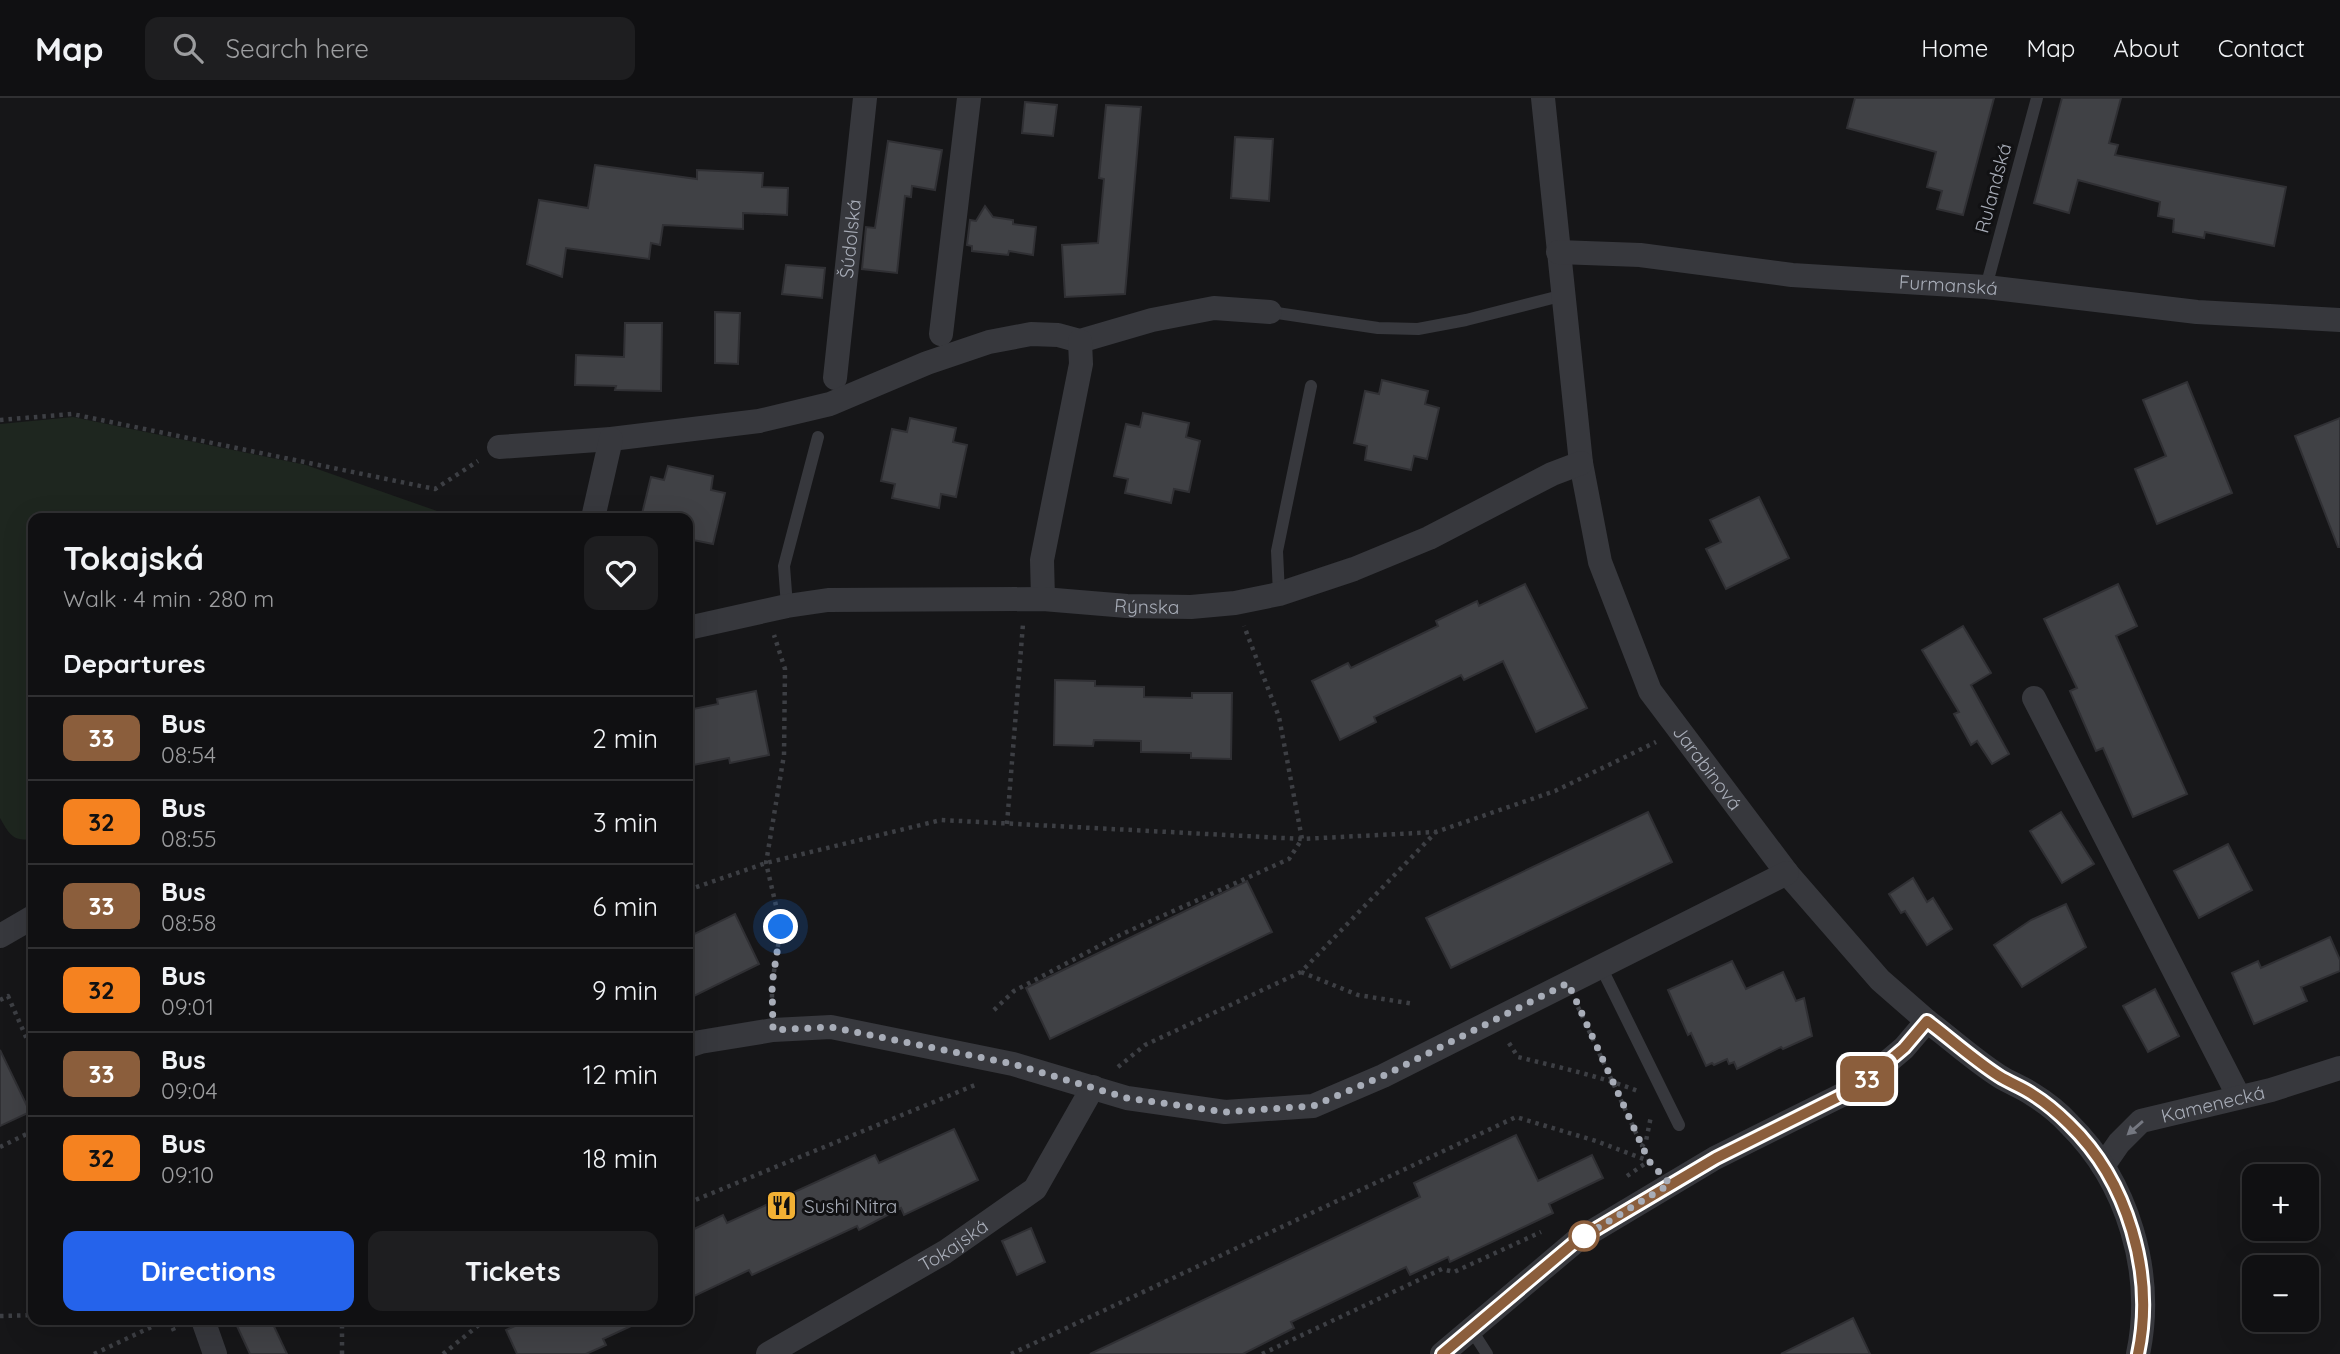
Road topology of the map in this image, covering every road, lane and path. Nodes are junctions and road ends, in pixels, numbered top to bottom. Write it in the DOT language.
graph roads {
  1 [pos="865,98"];
  2 [pos="969,98"];
  3 [pos="1543,98"];
  4 [pos="2037,98"];
  5 [pos="1558,252"];
  6 [pos="1986,287"];
  7 [pos="1564,295"];
  8 [pos="1270,313"];
  9 [pos="2340,320"];
  10 [pos="941,334"];
  11 [pos="1080,341"];
  12 [pos="835,378"];
  13 [pos="1311,386"];
  14 [pos="0,420"];
  15 [pos="818,437"];
  16 [pos="611,439"];
  17 [pos="499,447"];
  18 [pos="1581,463"];
  19 [pos="594,513"];
  20 [pos="1279,594"];
  21 [pos="1034,599"];
  22 [pos="1235,603"];
  23 [pos="777,609"];
  24 [pos="693,627"];
  25 [pos="2034,698"];
  26 [pos="1679,730"];
  27 [pos="1007,824"];
  28 [pos="1436,832"];
  29 [pos="1302,839"];
  30 [pos="766,863"];
  31 [pos="1787,873"];
  32 [pos="693,888"];
  33 [pos="1601,967"];
  34 [pos="1301,972"];
  35 [pos="1568,983"];
  36 [pos="0,1000"];
  37 [pos="1414,1004"];
  38 [pos="994,1010"];
  39 [pos="1927,1021"];
  40 [pos="773,1030"];
  41 [pos="28,1042"];
  42 [pos="693,1044"];
  43 [pos="1513,1053"];
  44 [pos="2340,1068"];
  45 [pos="1611,1081"];
  46 [pos="979,1083"];
  47 [pos="1093,1087"];
  48 [pos="1639,1092"];
  49 [pos="2239,1097"];
  50 [pos="1650,1110"];
  51 [pos="1679,1125"];
  52 [pos="28,1133"];
  53 [pos="1642,1146"];
  54 [pos="0,1147"];
  55 [pos="1649,1161"];
  56 [pos="2103,1166"];
  57 [pos="1619,1181"];
  58 [pos="1670,1184"];
  59 [pos="693,1201"];
  60 [pos="1550,1228"];
  61 [pos="28,1315"];
  62 [pos="0,1316"];
  63 [pos="155,1325"];
  64 [pos="205,1325"];
  65 [pos="342,1325"];
  66 [pos="479,1325"];
  67 [pos="1471,1329"];
  68 [pos="94,1354"];
  69 [pos="215,1354"];
  70 [pos="342,1354"];
  71 [pos="443,1354"];
  72 [pos="768,1354"];
  73 [pos="1011,1354"];
  74 [pos="1262,1354"];
  75 [pos="1442,1354"];
  76 [pos="1487,1354"];
  77 [pos="2138,1354"];
  1 -- 12 [label="street, Šúdolská"];
  2 -- 10 [label="street"];
  3 -- 5 [label="street, Jarabinová"];
  4 -- 6 [label="lane, Rulandská"];
  5 -- 6 [label="street, Furmanská"];
  5 -- 7 [label="street, Jarabinová"];
  6 -- 9 [label="street, Furmanská"];
  7 -- 8 [label="lane"];
  7 -- 18 [label="street, Jarabinová"];
  8 -- 11 [label="street"];
  11 -- 16 [label="street"];
  11 -- 21 [label="street"];
  13 -- 20 [label="lane"];
  14 -- 17 [label="path"];
  15 -- 23 [label="lane"];
  16 -- 17 [label="street"];
  16 -- 19 [label="street"];
  18 -- 20 [label="street, Rýnska"];
  18 -- 26 [label="street, Jarabinová"];
  20 -- 22 [label="street, Rýnska"];
  21 -- 22 [label="street, Rýnska"];
  21 -- 23 [label="street, Rýnska"];
  21 -- 27 [label="path"];
  22 -- 29 [label="path"];
  23 -- 24 [label="street, Rýnska"];
  23 -- 30 [label="path"];
  25 -- 49 [label="street"];
  26 -- 28 [label="path"];
  26 -- 31 [label="street, Jarabinová"];
  27 -- 29 [label="path"];
  27 -- 30 [label="path"];
  28 -- 29 [label="path"];
  28 -- 34 [label="path"];
  29 -- 38 [label="path"];
  30 -- 32 [label="path"];
  30 -- 40 [label="path"];
  31 -- 33 [label="street"];
  31 -- 39 [label="street, Jarabinová"];
  33 -- 35 [label="street"];
  33 -- 51 [label="lane"];
  34 -- 37 [label="path"];
  34 -- 47 [label="path"];
  35 -- 45 [label="path"];
  35 -- 47 [label="street"];
  36 -- 41 [label="path"];
  39 -- 56 [label="street, Jarabinová"];
  39 -- 58 [label="street"];
  40 -- 42 [label="street"];
  40 -- 47 [label="street"];
  43 -- 45 [label="path"];
  44 -- 49 [label="street, Kamenecká"];
  45 -- 48 [label="path"];
  45 -- 53 [label="path"];
  46 -- 59 [label="path"];
  47 -- 72 [label="street, Tokajská"];
  49 -- 56 [label="street, Kamenecká, one-way"];
  50 -- 53 [label="path"];
  52 -- 54 [label="path"];
  53 -- 55 [label="path"];
  55 -- 57 [label="path"];
  55 -- 58 [label="path"];
  55 -- 73 [label="path"];
  56 -- 77 [label="street, Jarabinová"];
  58 -- 67 [label="street"];
  60 -- 74 [label="path"];
  61 -- 62 [label="path"];
  63 -- 68 [label="path"];
  64 -- 69 [label="street"];
  65 -- 70 [label="path"];
  66 -- 71 [label="path"];
  67 -- 75 [label="street"];
  67 -- 76 [label="lane"];
}
